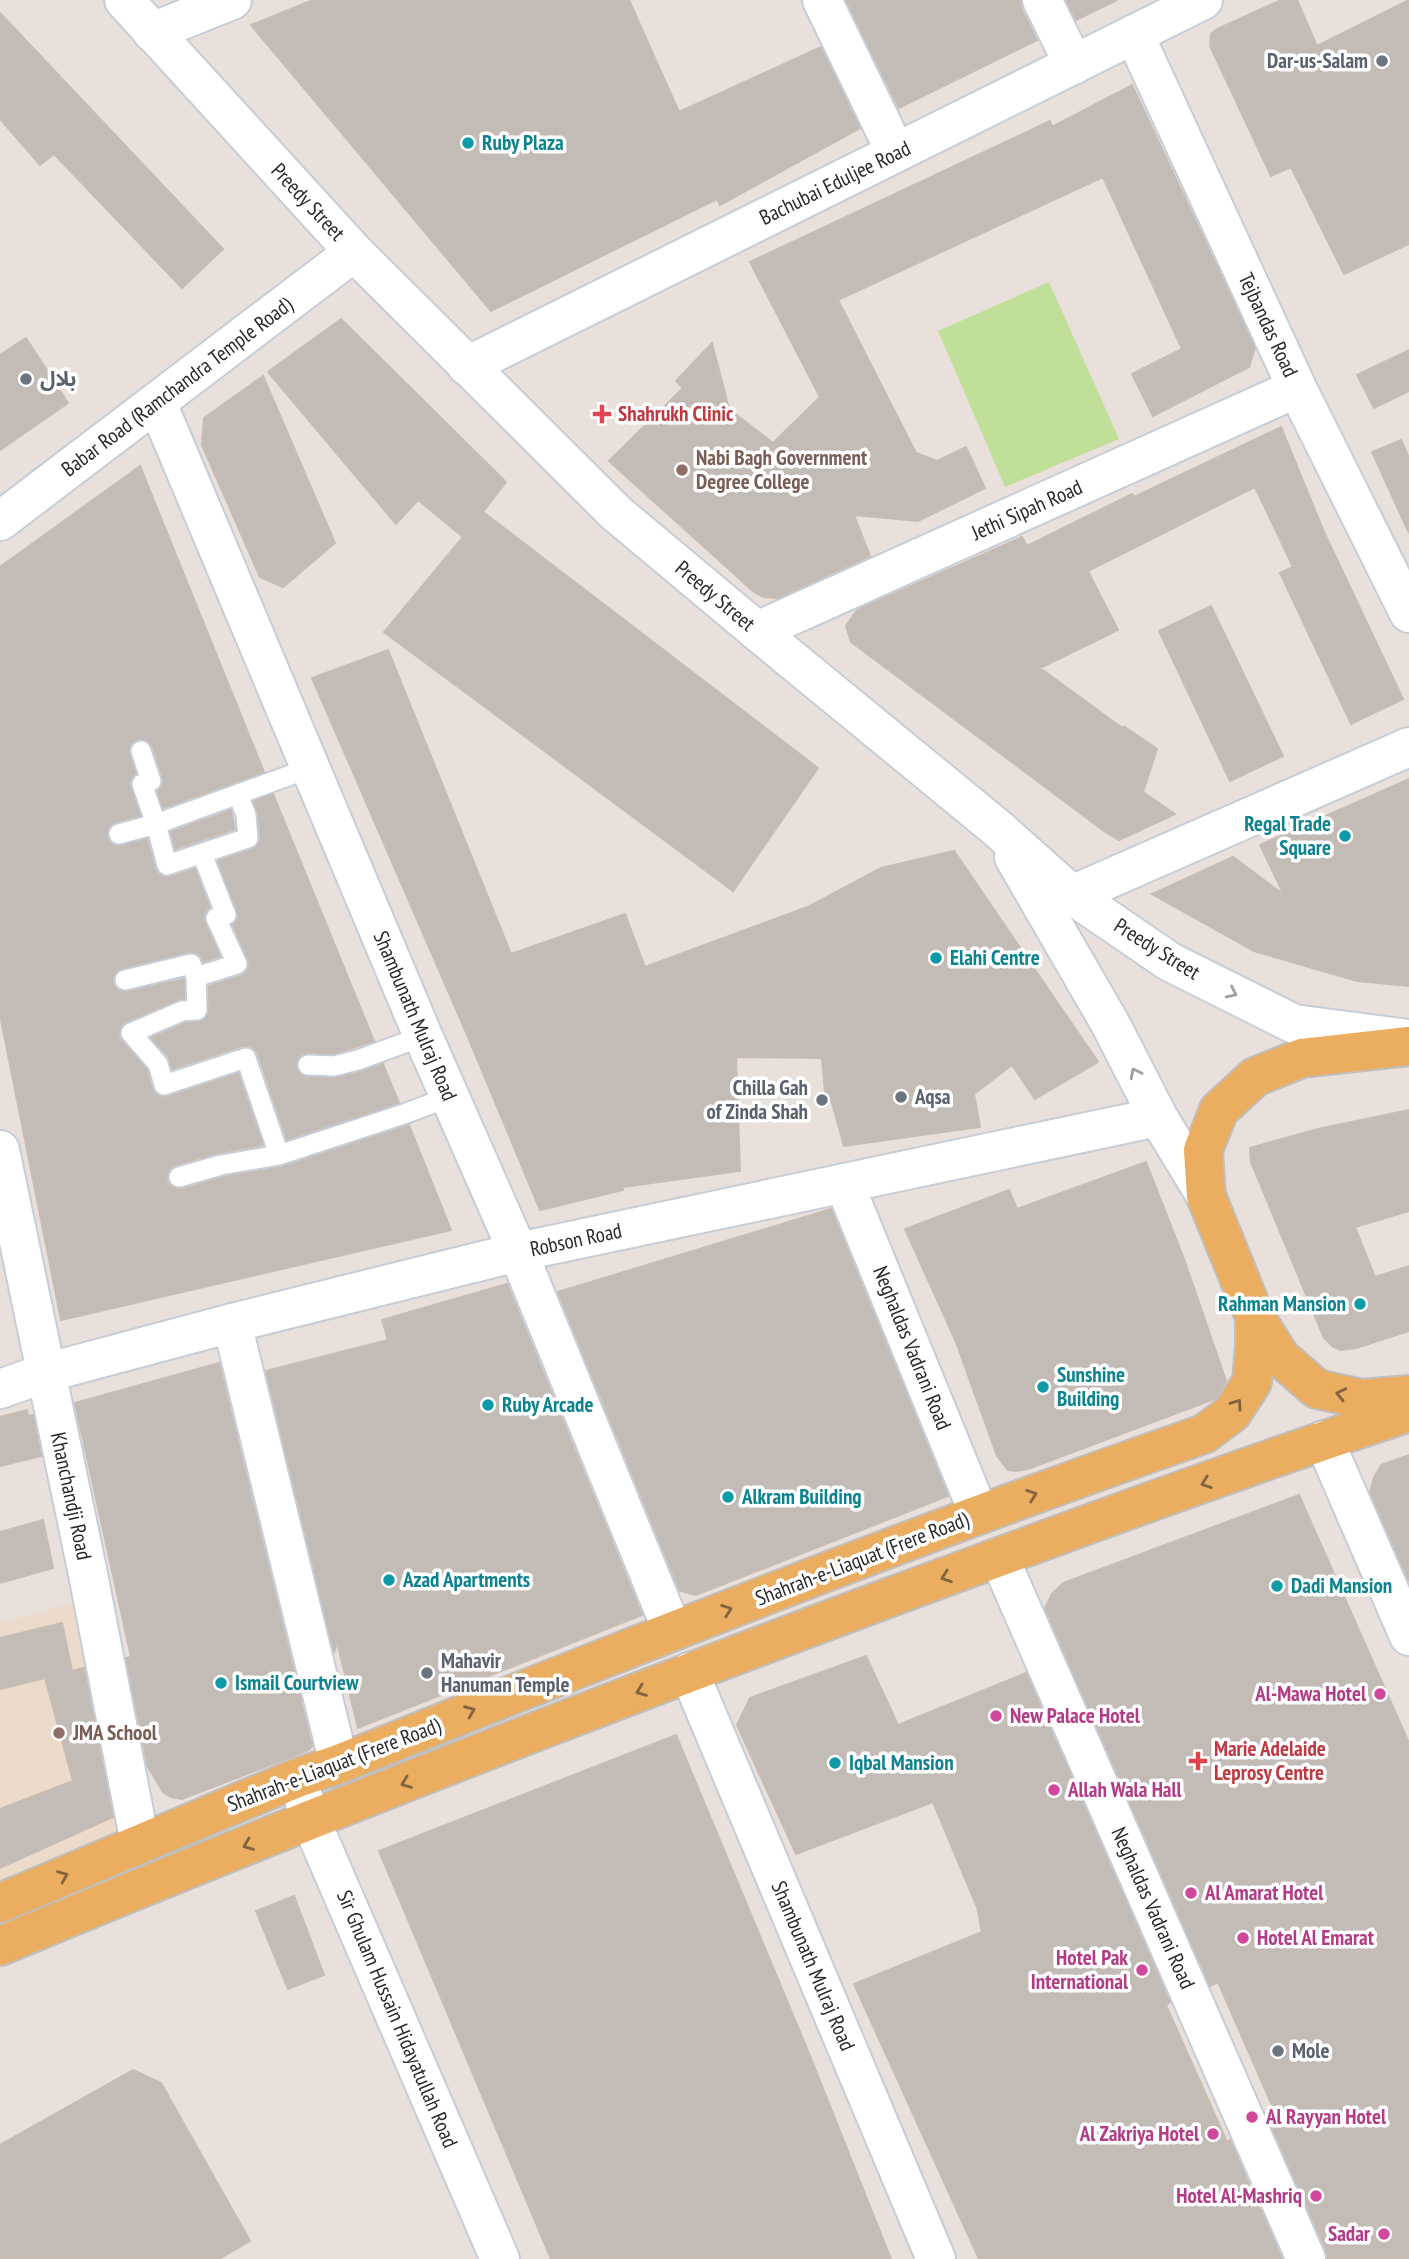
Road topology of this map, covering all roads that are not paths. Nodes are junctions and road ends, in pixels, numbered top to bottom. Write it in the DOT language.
graph roads {
  1 [pos="124,0"];
  2 [pos="232,0"];
  3 [pos="822,0"];
  4 [pos="1042,0"];
  5 [pos="1203,0"];
  6 [pos="152,32"];
  7 [pos="1134,34"];
  8 [pos="1073,65"];
  9 [pos="896,153"];
  10 [pos="354,252"];
  11 [pos="467,366"];
  12 [pos="1297,388"];
  13 [pos="158,403"];
  14 [pos="0,521"];
  15 [pos="1409,614"];
  16 [pos="757,631"];
  17 [pos="1409,747"];
  18 [pos="141,751"];
  19 [pos="310,768"];
  20 [pos="238,794"];
  21 [pos="156,824"];
  22 [pos="997,828"];
  23 [pos="120,834"];
  24 [pos="202,854"];
  25 [pos="1072,895"];
  26 [pos="197,977"];
  27 [pos="125,980"];
  28 [pos="422,1036"];
  29 [pos="1409,1039"];
  30 [pos="1409,1046"];
  31 [pos="308,1065"];
  32 [pos="449,1097"];
  33 [pos="1158,1117"];
  34 [pos="0,1150"];
  35 [pos="279,1155"];
  36 [pos="179,1177"];
  37 [pos="844,1183"];
  38 [pos="1206,1196"];
  39 [pos="518,1252"];
  40 [pos="1255,1317"];
  41 [pos="232,1323"];
  42 [pos="45,1373"];
  43 [pos="0,1389"];
  44 [pos="1409,1395"];
  45 [pos="1409,1412"];
  46 [pos="1324,1440"];
  47 [pos="979,1514"];
  48 [pos="999,1557"];
  49 [pos="672,1630"];
  50 [pos="1409,1636"];
  51 [pos="689,1672"];
  52 [pos="339,1764"];
  53 [pos="297,1778"];
  54 [pos="311,1821"];
  55 [pos="140,1843"];
  56 [pos="0,1903"];
  57 [pos="0,1946"];
  58 [pos="500,2259"];
  59 [pos="936,2259"];
  60 [pos="1306,2259"];
  1 -- 6 [label="street, Preedy Street"];
  2 -- 6 [label="street"];
  3 -- 9 [label="street"];
  4 -- 8 [label="street"];
  5 -- 7 [label="street, Bachubai Eduljee Road"];
  6 -- 10 [label="street, Preedy Street"];
  7 -- 8 [label="street, Bachubai Eduljee Road"];
  7 -- 12 [label="street, Tejbandas Road"];
  8 -- 9 [label="street, Bachubai Eduljee Road"];
  9 -- 11 [label="street, Bachubai Eduljee Road"];
  10 -- 11 [label="street, Preedy Street"];
  10 -- 13 [label="street, Babar Road (Ramchandra Temple Road)"];
  11 -- 16 [label="street, Preedy Street"];
  12 -- 15 [label="street, Tejbandas Road"];
  12 -- 16 [label="street, Jethi Sipah Road"];
  13 -- 14 [label="street, Babar Road (Ramchandra Temple Road)"];
  13 -- 19 [label="street, Shambunath Mulraj Road"];
  16 -- 22 [label="street, Preedy Street"];
  17 -- 25 [label="street"];
  18 -- 21 [label="lane"];
  19 -- 20 [label="lane"];
  19 -- 28 [label="street, Shambunath Mulraj Road"];
  20 -- 21 [label="lane"];
  20 -- 24 [label="lane"];
  21 -- 23 [label="lane"];
  21 -- 24 [label="lane"];
  22 -- 25 [label="street, Preedy Street"];
  33 -- 22 [label="street, one-way"];
  24 -- 26 [label="lane"];
  25 -- 29 [label="street, Preedy Street, one-way"];
  26 -- 27 [label="lane"];
  26 -- 35 [label="lane"];
  28 -- 31 [label="lane"];
  28 -- 32 [label="street, Shambunath Mulraj Road"];
  30 -- 38 [label="main road, Shahrah-e-Liaquat (Frere Road)"];
  32 -- 35 [label="lane"];
  32 -- 39 [label="street, Shambunath Mulraj Road"];
  33 -- 37 [label="street, Robson Road"];
  33 -- 38 [label="street"];
  34 -- 42 [label="street, Khanchandji Road"];
  35 -- 36 [label="lane"];
  37 -- 39 [label="street, Robson Road"];
  37 -- 47 [label="street, Neghaldas Vadrani Road"];
  38 -- 40 [label="main road, Shahrah-e-Liaquat (Frere Road)"];
  39 -- 41 [label="street, Robson Road"];
  39 -- 49 [label="street, Shambunath Mulraj Road"];
  44 -- 40 [label="main road, one-way"];
  47 -- 40 [label="main road, Shahrah-e-Liaquat (Frere Road), one-way"];
  41 -- 42 [label="street, Robson Road"];
  41 -- 52 [label="street"];
  42 -- 43 [label="street, Robson Road"];
  42 -- 55 [label="street, Khanchandji Road"];
  45 -- 46 [label="main road, Shahrah-e-Liaquat (Frere Road)"];
  46 -- 48 [label="main road, Shahrah-e-Liaquat (Frere Road), one-way"];
  46 -- 50 [label="street"];
  49 -- 47 [label="main road, Shahrah-e-Liaquat (Frere Road), one-way"];
  48 -- 51 [label="main road, Shahrah-e-Liaquat (Frere Road), one-way"];
  48 -- 60 [label="street, Neghaldas Vadrani Road"];
  52 -- 49 [label="main road, Shahrah-e-Liaquat (Frere Road), one-way"];
  51 -- 54 [label="main road, Shahrah-e-Liaquat (Frere Road), one-way"];
  51 -- 59 [label="street, Shambunath Mulraj Road"];
  52 -- 53 [label="main road, Shahrah-e-Liaquat (Frere Road)"];
  53 -- 54 [label="street, Sir Ghulam Hussain Hidayatullah Road"];
  53 -- 55 [label="main road, Shahrah-e-Liaquat (Frere Road)"];
  54 -- 57 [label="main road, Shahrah-e-Liaquat (Frere Road), one-way"];
  54 -- 58 [label="street, Sir Ghulam Hussain Hidayatullah Road"];
  56 -- 55 [label="main road, Shahrah-e-Liaquat (Frere Road), one-way"];
}
